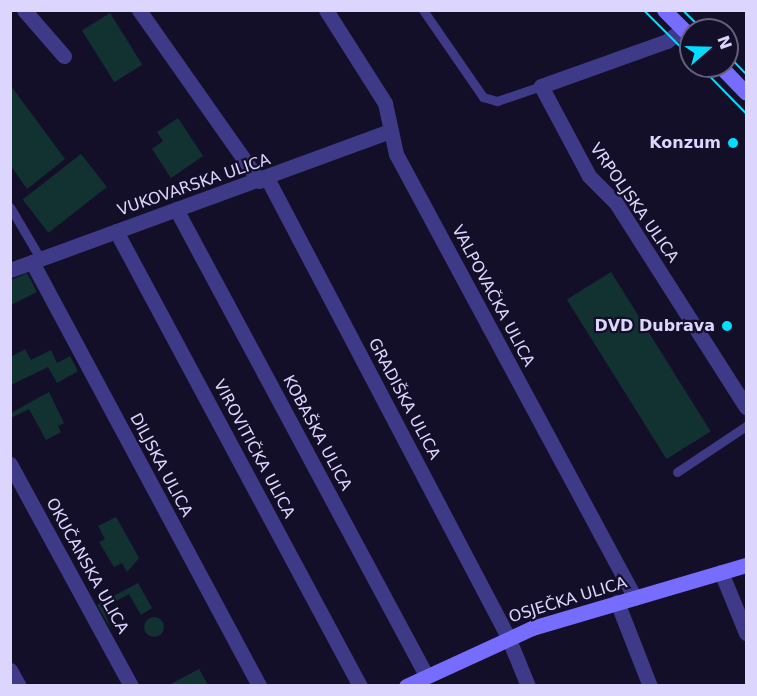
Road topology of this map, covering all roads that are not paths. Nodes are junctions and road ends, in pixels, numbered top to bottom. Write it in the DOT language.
graph roads {
  1 [pos="24,10"];
  2 [pos="139,10"];
  3 [pos="326,10"];
  4 [pos="423,10"];
  5 [pos="664,10"];
  6 [pos="679,25"];
  7 [pos="679,36"];
  8 [pos="64,56"];
  9 [pos="732,78"];
  10 [pos="540,86"];
  11 [pos="747,93"];
  12 [pos="388,132"];
  13 [pos="263,180"];
  14 [pos="10,207"];
  15 [pos="176,209"];
  16 [pos="116,231"];
  17 [pos="36,260"];
  18 [pos="10,270"];
  19 [pos="747,408"];
  20 [pos="747,426"];
  21 [pos="10,464"];
  22 [pos="677,471"];
  23 [pos="747,565"];
  24 [pos="721,572"];
  25 [pos="635,598"];
  26 [pos="617,602"];
  27 [pos="747,633"];
  28 [pos="508,637"];
  29 [pos="10,670"];
  30 [pos="426,675"];
  31 [pos="406,685"];
  32 [pos="19,686"];
  33 [pos="131,686"];
  34 [pos="259,686"];
  35 [pos="360,686"];
  36 [pos="528,686"];
  37 [pos="650,686"];
  1 -- 8 [label="street"];
  2 -- 13 [label="street, GRADIŠKA ULICA"];
  3 -- 12 [label="street, VALPOVAČKA ULICA"];
  4 -- 10 [label="lane"];
  5 -- 6 [label="street"];
  7 -- 10 [label="street"];
  9 -- 11 [label="street"];
  10 -- 19 [label="street, VRPOLJSKA ULICA"];
  12 -- 13 [label="street, VUKOVARSKA ULICA"];
  12 -- 25 [label="street, VALPOVAČKA ULICA"];
  13 -- 15 [label="street, VUKOVARSKA ULICA"];
  13 -- 28 [label="street, GRADIŠKA ULICA"];
  14 -- 17 [label="lane"];
  15 -- 16 [label="street, VUKOVARSKA ULICA"];
  15 -- 30 [label="street, KOBAŠKA ULICA"];
  16 -- 17 [label="street, VUKOVARSKA ULICA"];
  16 -- 35 [label="street, VIROVITIČKA ULICA"];
  17 -- 18 [label="street, VUKOVARSKA ULICA"];
  17 -- 34 [label="street, DILJSKA ULICA"];
  20 -- 22 [label="lane"];
  21 -- 33 [label="street, OKUČANSKA ULICA"];
  23 -- 24 [label="street, OSJEČKA ULICA"];
  24 -- 25 [label="street, OSJEČKA ULICA"];
  24 -- 27 [label="street"];
  25 -- 26 [label="street, OSJEČKA ULICA"];
  26 -- 28 [label="street, OSJEČKA ULICA"];
  26 -- 37 [label="street"];
  28 -- 30 [label="street, OSJEČKA ULICA"];
  28 -- 36 [label="street, GRADIŠKA ULICA"];
  29 -- 32 [label="street"];
  30 -- 31 [label="street, OSJEČKA ULICA"];
}
